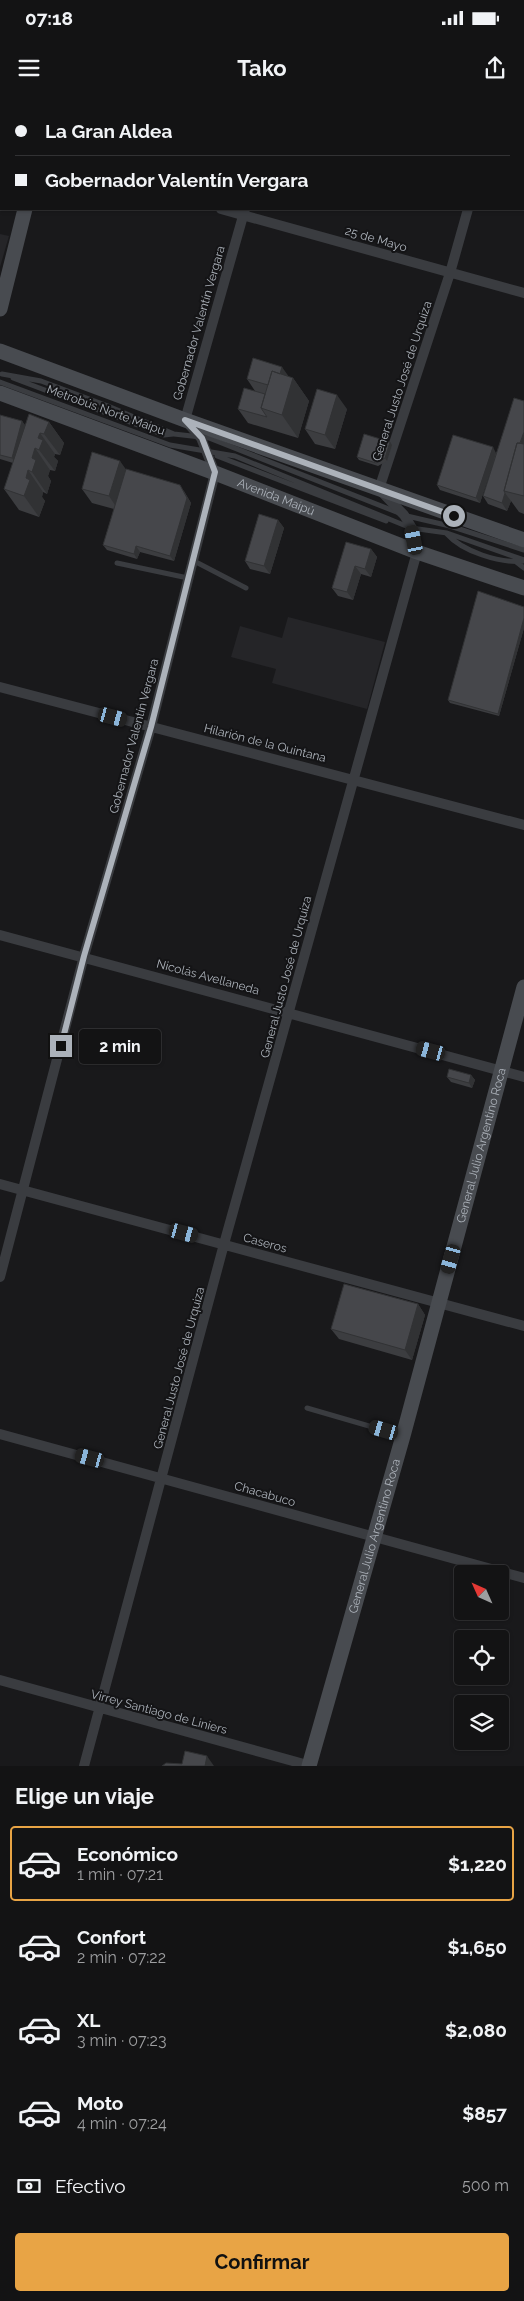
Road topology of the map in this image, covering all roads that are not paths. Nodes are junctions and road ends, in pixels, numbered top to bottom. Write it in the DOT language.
graph roads {
  1 [pos="25,210"];
  2 [pos="229,210"];
  3 [pos="468,210"];
  4 [pos="244,212"];
  5 [pos="450,273"];
  6 [pos="524,293"];
  7 [pos="0,309"];
  8 [pos="0,351"];
  9 [pos="1,374"];
  10 [pos="0,382"];
  11 [pos="0,394"];
  12 [pos="88,398"];
  13 [pos="93,404"];
  14 [pos="86,406"];
  15 [pos="108,406"];
  16 [pos="104,414"];
  17 [pos="185,420"];
  18 [pos="174,434"];
  19 [pos="202,438"];
  20 [pos="207,452"];
  21 [pos="215,472"];
  22 [pos="301,485"];
  23 [pos="380,489"];
  24 [pos="318,491"];
  25 [pos="404,515"];
  26 [pos="412,528"];
  27 [pos="447,534"];
  28 [pos="524,540"];
  29 [pos="524,550"];
  30 [pos="417,552"];
  31 [pos="507,554"];
  32 [pos="193,560"];
  33 [pos="524,560"];
  34 [pos="504,561"];
  35 [pos="516,562"];
  36 [pos="117,563"];
  37 [pos="524,568"];
  38 [pos="188,578"];
  39 [pos="246,588"];
  40 [pos="524,588"];
  41 [pos="0,687"];
  42 [pos="151,727"];
  43 [pos="353,778"];
  44 [pos="524,825"];
  45 [pos="0,935"];
  46 [pos="84,956"];
  47 [pos="524,987"];
  48 [pos="290,1012"];
  49 [pos="502,1071"];
  50 [pos="524,1077"];
  51 [pos="0,1184"];
  52 [pos="24,1190"];
  53 [pos="224,1244"];
  54 [pos="0,1278"];
  55 [pos="439,1303"];
  56 [pos="524,1326"];
  57 [pos="307,1408"];
  58 [pos="0,1434"];
  59 [pos="403,1436"];
  60 [pos="163,1478"];
  61 [pos="373,1538"];
  62 [pos="524,1578"];
  63 [pos="0,1680"];
  64 [pos="99,1709"];
  65 [pos="84,1766"];
  66 [pos="310,1766"];
  1 -- 7 [label="main road"];
  2 -- 4 [label="street, 25 de Mayo"];
  3 -- 5 [label="street, General Justo José de Urquiza"];
  4 -- 5 [label="street, 25 de Mayo"];
  4 -- 17 [label="street, Gobernador Valentín Vergara"];
  5 -- 6 [label="street, 25 de Mayo"];
  5 -- 23 [label="street, General Justo José de Urquiza"];
  8 -- 17 [label="main road"];
  9 -- 12 [label="lane, Metrobús Norte Maipu"];
  9 -- 14 [label="lane, Metrobús Norte Maipu"];
  10 -- 20 [label="lane, Metrobús Norte Maipu"];
  11 -- 21 [label="main road, Avenida Maipú"];
  12 -- 13 [label="lane, Metrobús Norte Maipu"];
  12 -- 15 [label="lane, Metrobús Norte Maipu"];
  13 -- 14 [label="lane, Metrobús Norte Maipu"];
  13 -- 15 [label="lane, Metrobús Norte Maipu"];
  13 -- 16 [label="lane, Metrobús Norte Maipu"];
  14 -- 16 [label="lane, Metrobús Norte Maipu"];
  15 -- 18 [label="lane, Metrobús Norte Maipu"];
  16 -- 18 [label="lane, Metrobús Norte Maipu"];
  17 -- 19 [label="street, Gobernador Valentín Vergara"];
  17 -- 23 [label="main road"];
  18 -- 19 [label="lane, Metrobús Norte Maipu"];
  19 -- 20 [label="street, Gobernador Valentín Vergara"];
  19 -- 25 [label="lane, Metrobús Norte Maipu"];
  20 -- 21 [label="street, Gobernador Valentín Vergara"];
  20 -- 22 [label="lane, Metrobús Norte Maipu"];
  21 -- 30 [label="main road, Avenida Maipú"];
  21 -- 32 [label="street, Gobernador Valentín Vergara"];
  22 -- 24 [label="lane, Metrobús Norte Maipu"];
  22 -- 24 [label="lane, Metrobús Norte Maipu"];
  23 -- 25 [label="street, General Justo José de Urquiza"];
  23 -- 28 [label="main road"];
  24 -- 26 [label="lane, Metrobús Norte Maipu"];
  25 -- 26 [label="street, General Justo José de Urquiza"];
  25 -- 29 [label="lane, Metrobús Norte Maipu"];
  26 -- 27 [label="lane, Metrobús Norte Maipu"];
  26 -- 30 [label="street, General Justo José de Urquiza"];
  27 -- 31 [label="lane, Metrobús Norte Maipu"];
  27 -- 34 [label="lane, Metrobús Norte Maipu"];
  30 -- 40 [label="main road, Avenida Maipú"];
  30 -- 43 [label="street, General Justo José de Urquiza"];
  31 -- 33 [label="lane, Metrobús Norte Maipu"];
  31 -- 35 [label="lane, Metrobús Norte Maipu"];
  32 -- 38 [label="street, Gobernador Valentín Vergara"];
  32 -- 39 [label="lane"];
  33 -- 35 [label="lane, Metrobús Norte Maipu"];
  34 -- 35 [label="lane, Metrobús Norte Maipu"];
  34 -- 37 [label="lane"];
  35 -- 37 [label="lane, Metrobús Norte Maipu"];
  36 -- 38 [label="lane"];
  38 -- 42 [label="street, Gobernador Valentín Vergara"];
  41 -- 42 [label="street, Hilarión de la Quintana"];
  42 -- 43 [label="street, Hilarión de la Quintana"];
  42 -- 46 [label="street, Gobernador Valentín Vergara"];
  43 -- 44 [label="street, Hilarión de la Quintana"];
  43 -- 48 [label="street, General Justo José de Urquiza"];
  45 -- 46 [label="street, Nicolás Avellaneda"];
  46 -- 48 [label="street, Nicolás Avellaneda"];
  46 -- 52 [label="street, Gobernador Valentín Vergara"];
  47 -- 49 [label="main road, General Julio Argentino Roca"];
  48 -- 49 [label="street, Nicolás Avellaneda"];
  48 -- 53 [label="street, General Justo José de Urquiza"];
  49 -- 50 [label="street, Nicolás Avellaneda"];
  49 -- 55 [label="main road, General Julio Argentino Roca"];
  51 -- 52 [label="street, Caseros"];
  52 -- 53 [label="street, Caseros"];
  52 -- 54 [label="street, Gobernador Valentín Vergara"];
  53 -- 55 [label="street, Caseros"];
  53 -- 60 [label="street, General Justo José de Urquiza"];
  55 -- 56 [label="street, Caseros"];
  55 -- 59 [label="main road, General Julio Argentino Roca"];
  57 -- 59 [label="lane"];
  58 -- 60 [label="street, Chacabuco"];
  59 -- 61 [label="main road, General Julio Argentino Roca"];
  60 -- 61 [label="street, Chacabuco"];
  60 -- 64 [label="street, General Justo José de Urquiza"];
  61 -- 62 [label="street, Chacabuco"];
  61 -- 66 [label="main road, General Julio Argentino Roca"];
  63 -- 64 [label="street, Virrey Santiago de Liniers"];
  64 -- 65 [label="street, General Justo José de Urquiza"];
  64 -- 66 [label="street, Virrey Santiago de Liniers"];
}
